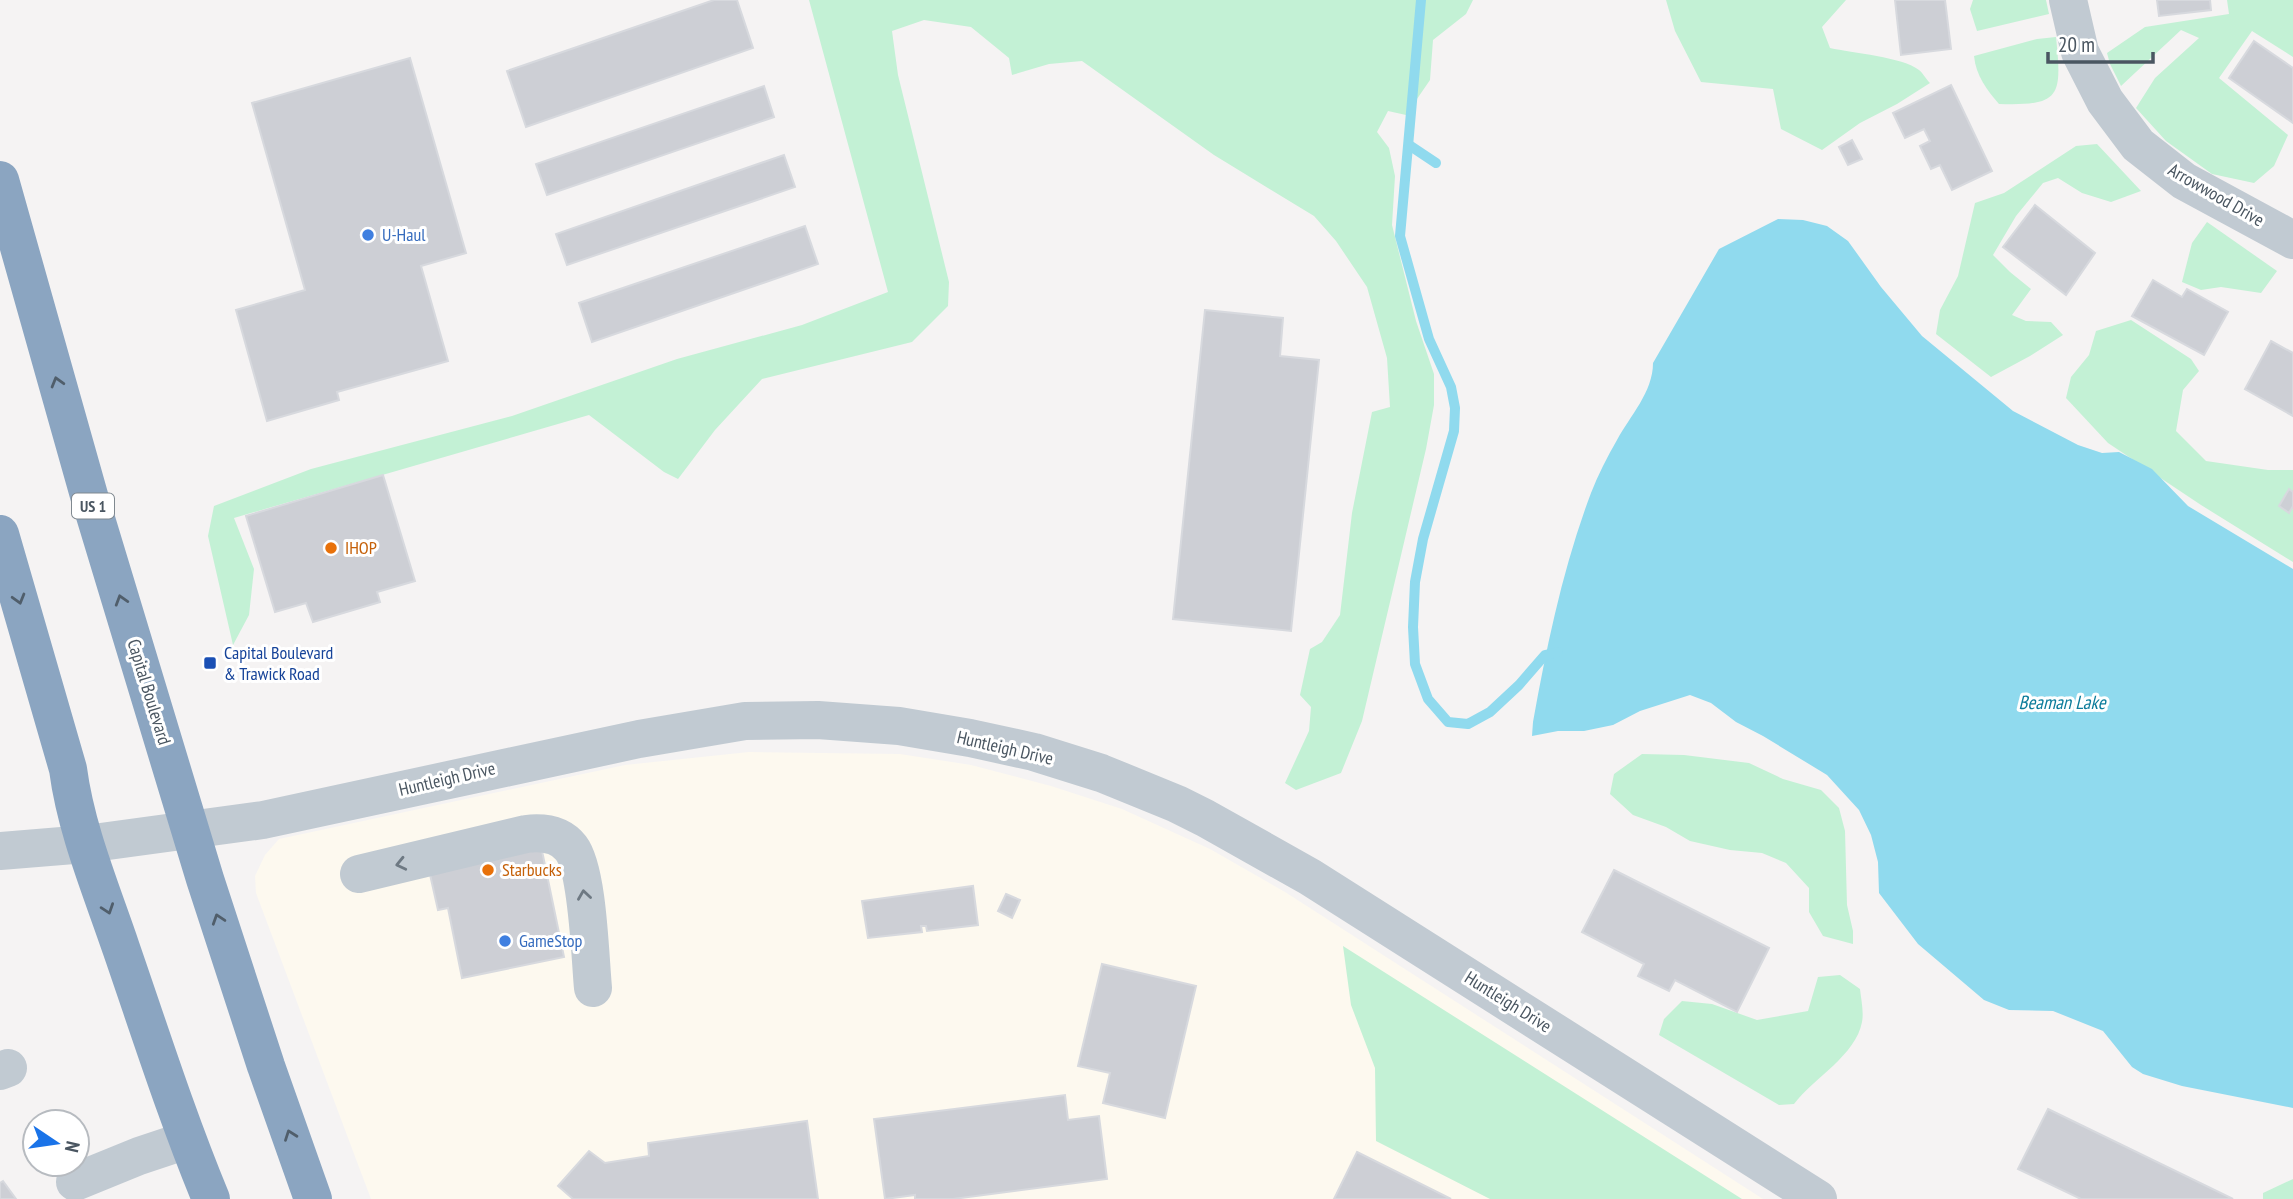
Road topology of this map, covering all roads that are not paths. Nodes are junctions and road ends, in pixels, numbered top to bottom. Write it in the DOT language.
graph roads {
  1 [pos="2068,0"];
  2 [pos="0,180"];
  3 [pos="2293,240"];
  4 [pos="0,534"];
  5 [pos="190,830"];
  6 [pos="86,844"];
  7 [pos="0,851"];
  8 [pos="359,874"];
  9 [pos="593,988"];
  10 [pos="187,1140"];
  11 [pos="75,1182"];
  12 [pos="211,1199"];
  13 [pos="313,1199"];
  14 [pos="1818,1199"];
  1 -- 3 [label="street, Arrowwood Drive"];
  5 -- 2 [label="highway, Capital Boulevard / US 1, one-way"];
  4 -- 6 [label="highway, one-way"];
  5 -- 6 [label="street, Huntleigh Drive"];
  13 -- 5 [label="highway, Capital Boulevard / US 1, one-way"];
  5 -- 14 [label="street, Huntleigh Drive"];
  6 -- 7 [label="street, Huntleigh Drive"];
  6 -- 10 [label="highway, one-way"];
  9 -- 8 [label="street, one-way"];
  10 -- 11 [label="street"];
  10 -- 12 [label="highway"];
}
